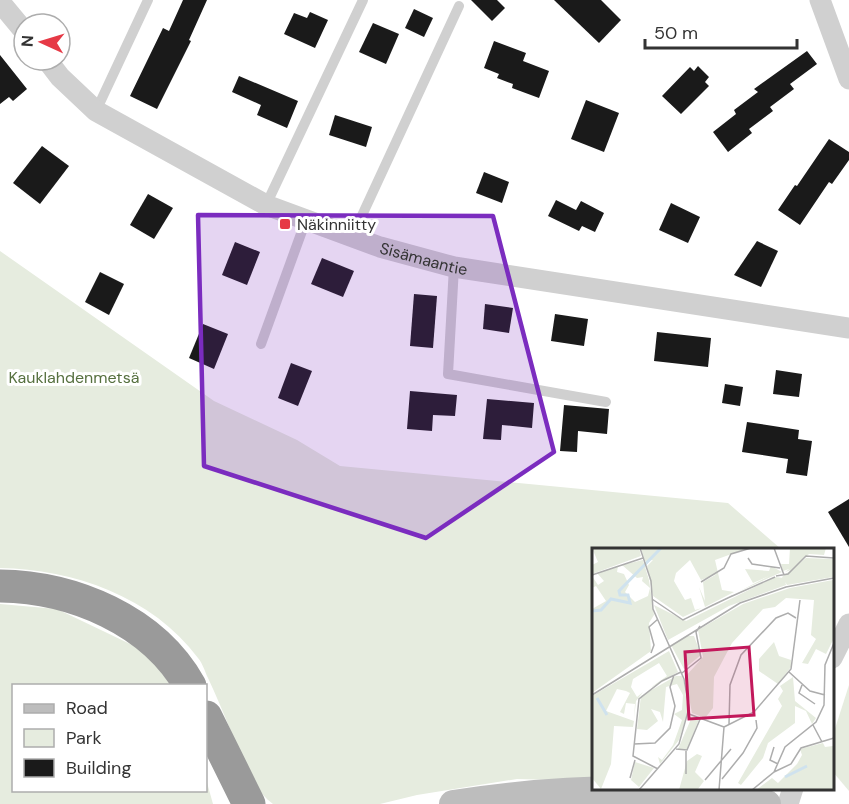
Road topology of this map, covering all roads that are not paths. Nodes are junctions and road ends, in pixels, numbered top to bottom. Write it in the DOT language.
graph roads {
  1 [pos="148,0"];
  2 [pos="363,0"];
  3 [pos="820,0"];
  4 [pos="0,2"];
  5 [pos="459,6"];
  6 [pos="12,16"];
  7 [pos="56,72"];
  8 [pos="849,79"];
  9 [pos="96,111"];
  10 [pos="266,205"];
  11 [pos="306,220"];
  12 [pos="352,237"];
  13 [pos="454,267"];
  14 [pos="849,328"];
  15 [pos="261,344"];
  16 [pos="606,402"];
  17 [pos="0,586"];
  18 [pos="849,624"];
  19 [pos="839,656"];
  20 [pos="189,684"];
  21 [pos="207,719"];
  22 [pos="207,727"];
  23 [pos="793,789"];
  24 [pos="227,804"];
  25 [pos="249,804"];
  26 [pos="453,804"];
  27 [pos="767,804"];
  28 [pos="788,804"];
  1 -- 9 [label="lane"];
  2 -- 10 [label="lane"];
  3 -- 8 [label="street"];
  4 -- 6 [label="street"];
  5 -- 12 [label="lane"];
  7 -- 9 [label="street, Sisämaantie"];
  9 -- 10 [label="street, Sisämaantie"];
  10 -- 11 [label="street, Sisämaantie"];
  11 -- 12 [label="street, Sisämaantie"];
  11 -- 15 [label="lane"];
  12 -- 13 [label="street, Sisämaantie"];
  13 -- 14 [label="street, Sisämaantie"];
  13 -- 16 [label="lane"];
  17 -- 20 [label="highway"];
  18 -- 19 [label="street"];
  21 -- 25 [label="highway"];
  22 -- 24 [label="highway"];
  23 -- 28 [label="street"];
  26 -- 27 [label="street"];
}
